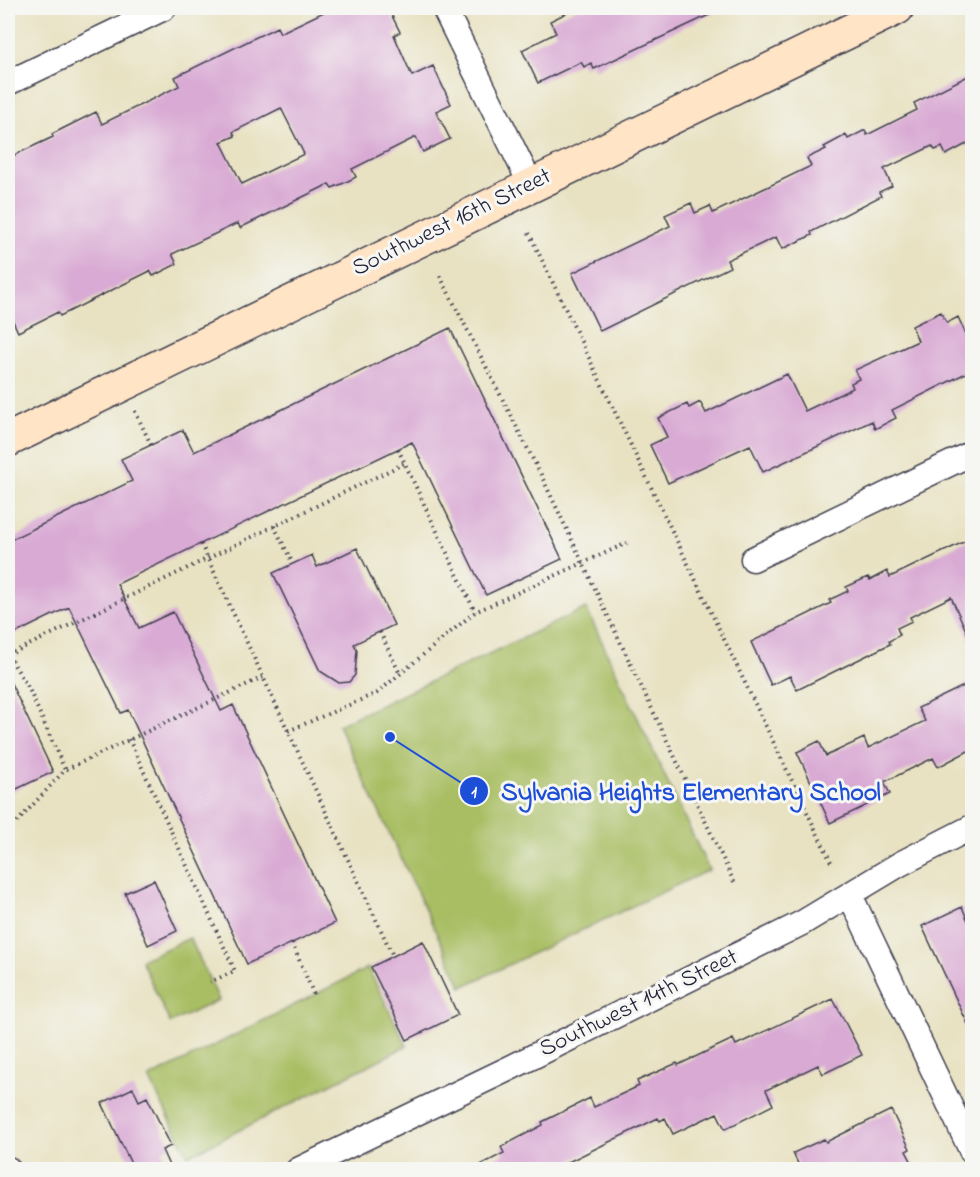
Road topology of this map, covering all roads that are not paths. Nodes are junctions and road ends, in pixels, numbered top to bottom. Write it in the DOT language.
graph roads {
  1 [pos="164,8"];
  2 [pos="444,8"];
  3 [pos="897,8"];
  4 [pos="8,83"];
  5 [pos="531,185"];
  6 [pos="8,440"];
  7 [pos="972,453"];
  8 [pos="753,559"];
  9 [pos="972,827"];
  10 [pos="850,895"];
  11 [pos="972,1152"];
  12 [pos="298,1170"];
  1 -- 4 [label="street"];
  2 -- 5 [label="street"];
  3 -- 5 [label="street, Southwest 16th Street"];
  5 -- 6 [label="street, Southwest 16th Street"];
  7 -- 8 [label="street"];
  9 -- 10 [label="street, Southwest 14th Street"];
  10 -- 11 [label="street"];
  10 -- 12 [label="street, Southwest 14th Street"];
}
